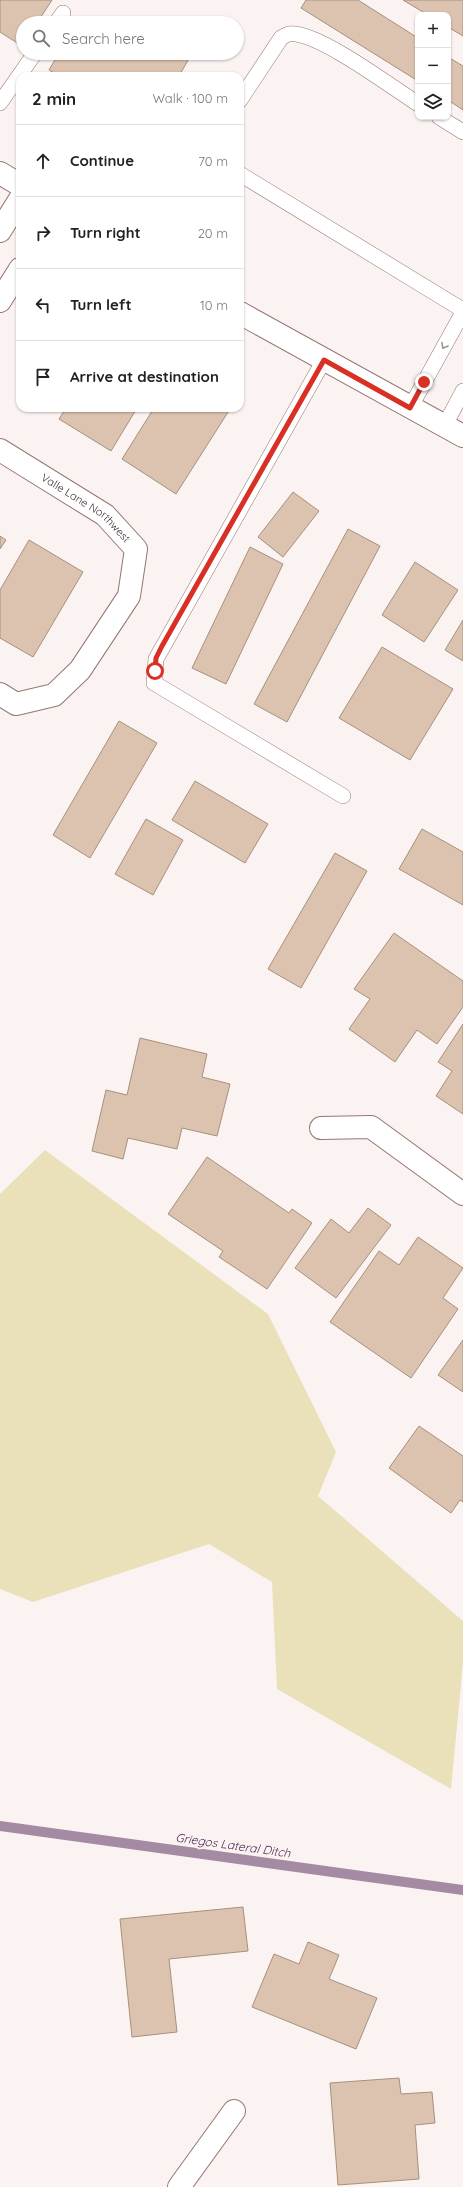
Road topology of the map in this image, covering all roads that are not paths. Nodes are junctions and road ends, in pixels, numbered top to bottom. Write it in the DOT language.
graph roads {
  1 [pos="30,60"];
  2 [pos="22,72"];
  3 [pos="16,81"];
  4 [pos="244,94"];
  5 [pos="415,102"];
  6 [pos="0,104"];
  7 [pos="444,120"];
  8 [pos="463,132"];
  9 [pos="0,173"];
  10 [pos="244,176"];
  11 [pos="16,183"];
  12 [pos="16,205"];
  13 [pos="0,231"];
  14 [pos="16,275"];
  15 [pos="0,301"];
  16 [pos="463,311"];
  17 [pos="244,315"];
  18 [pos="324,360"];
  19 [pos="463,391"];
  20 [pos="410,408"];
  21 [pos="454,431"];
  22 [pos="0,450"];
  23 [pos="0,694"];
  24 [pos="343,796"];
  25 [pos="321,1128"];
  26 [pos="463,1194"];
  27 [pos="234,2111"];
  28 [pos="179,2187"];
  1 -- 2 [label="lane"];
  3 -- 6 [label="lane"];
  4 -- 5 [label="lane"];
  7 -- 8 [label="lane"];
  9 -- 11 [label="street"];
  10 -- 16 [label="lane"];
  12 -- 13 [label="street"];
  14 -- 15 [label="street"];
  16 -- 20 [label="lane, one-way"];
  17 -- 18 [label="street"];
  18 -- 20 [label="street"];
  18 -- 24 [label="lane"];
  19 -- 21 [label="lane"];
  20 -- 21 [label="street"];
  22 -- 23 [label="street, Valle Lane Northwest"];
  25 -- 26 [label="street"];
  27 -- 28 [label="street"];
}
